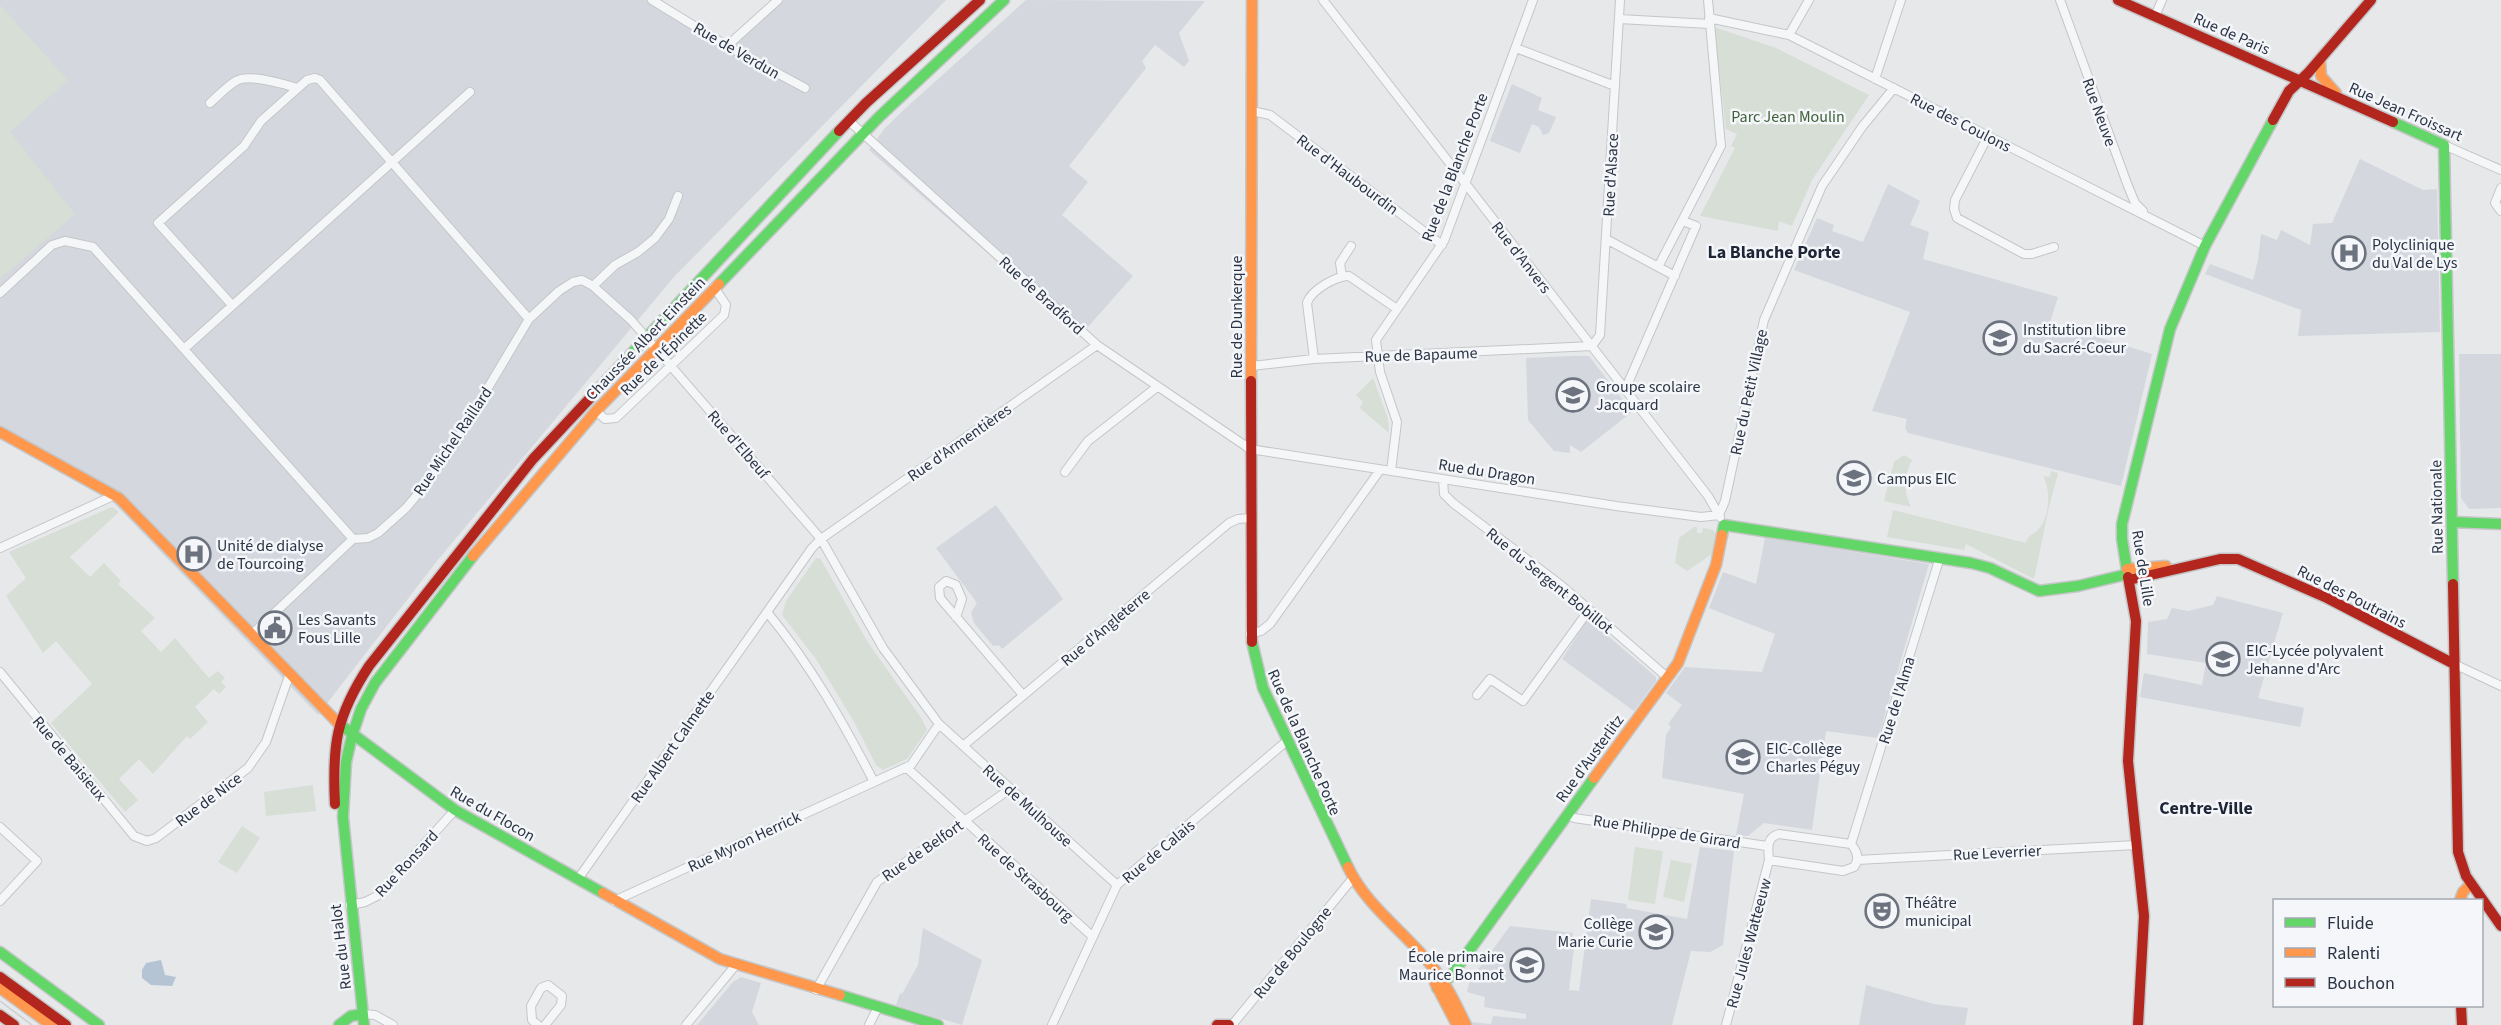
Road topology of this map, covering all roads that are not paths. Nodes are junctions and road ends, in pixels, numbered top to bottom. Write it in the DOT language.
graph roads {
  1 [pos="652,0"];
  2 [pos="778,0"];
  3 [pos="980,0"];
  4 [pos="1004,0"];
  5 [pos="1252,0"];
  6 [pos="1323,0"];
  7 [pos="1533,0"];
  8 [pos="1620,0"];
  9 [pos="1707,0"];
  10 [pos="1809,0"];
  11 [pos="1901,0"];
  12 [pos="2060,0"];
  13 [pos="2118,0"];
  14 [pos="2162,0"];
  15 [pos="2371,0"];
  16 [pos="2155,16"];
  17 [pos="1619,19"];
  18 [pos="1709,21"];
  19 [pos="1790,35"];
  20 [pos="727,46"];
  21 [pos="1515,48"];
  22 [pos="2320,60"];
  23 [pos="1875,79"];
  24 [pos="2300,80"];
  25 [pos="1615,86"];
  26 [pos="297,88"];
  27 [pos="805,88"];
  28 [pos="1894,88"];
  29 [pos="470,92"];
  30 [pos="2342,99"];
  31 [pos="210,104"];
  32 [pos="1251,111"];
  33 [pos="849,121"];
  34 [pos="863,133"];
  35 [pos="1988,136"];
  36 [pos="2444,145"];
  37 [pos="391,162"];
  38 [pos="2501,170"];
  39 [pos="1465,183"];
  40 [pos="2501,188"];
  41 [pos="678,196"];
  42 [pos="2501,211"];
  43 [pos="2151,218"];
  44 [pos="1683,221"];
  45 [pos="1606,239"];
  46 [pos="1442,245"];
  47 [pos="1351,246"];
  48 [pos="2205,246"];
  49 [pos="2054,247"];
  50 [pos="1658,267"];
  51 [pos="1342,276"];
  52 [pos="1675,276"];
  53 [pos="593,286"];
  54 [pos="714,287"];
  55 [pos="0,293"];
  56 [pos="232,304"];
  57 [pos="1397,309"];
  58 [pos="529,318"];
  59 [pos="646,336"];
  60 [pos="1096,345"];
  61 [pos="1592,346"];
  62 [pos="657,348"];
  63 [pos="184,349"];
  64 [pos="1377,356"];
  65 [pos="1314,359"];
  66 [pos="671,366"];
  67 [pos="1251,366"];
  68 [pos="1157,387"];
  69 [pos="1625,390"];
  70 [pos="596,411"];
  71 [pos="0,432"];
  72 [pos="1250,448"];
  73 [pos="1380,470"];
  74 [pos="1391,471"];
  75 [pos="1065,472"];
  76 [pos="1443,479"];
  77 [pos="115,495"];
  78 [pos="1250,518"];
  79 [pos="1721,520"];
  80 [pos="2452,522"];
  81 [pos="2501,524"];
  82 [pos="353,539"];
  83 [pos="822,539"];
  84 [pos="0,548"];
  85 [pos="1940,557"];
  86 [pos="2128,574"];
  87 [pos="1589,610"];
  88 [pos="767,612"];
  89 [pos="956,617"];
  90 [pos="1250,634"];
  91 [pos="251,635"];
  92 [pos="2454,664"];
  93 [pos="0,672"];
  94 [pos="289,676"];
  95 [pos="1667,678"];
  96 [pos="2501,686"];
  97 [pos="1023,695"];
  98 [pos="1477,695"];
  99 [pos="339,724"];
  100 [pos="939,724"];
  101 [pos="351,734"];
  102 [pos="1288,740"];
  103 [pos="963,746"];
  104 [pos="907,768"];
  105 [pos="874,782"];
  106 [pos="1010,789"];
  107 [pos="455,810"];
  108 [pos="1567,814"];
  109 [pos="964,821"];
  110 [pos="0,827"];
  111 [pos="142,841"];
  112 [pos="1851,844"];
  113 [pos="2136,845"];
  114 [pos="1767,846"];
  115 [pos="1769,860"];
  116 [pos="1857,860"];
  117 [pos="346,865"];
  118 [pos="1353,878"];
  119 [pos="578,879"];
  120 [pos="2471,884"];
  121 [pos="1118,885"];
  122 [pos="2460,899"];
  123 [pos="2482,899"];
  124 [pos="0,901"];
  125 [pos="614,901"];
  126 [pos="2483,901"];
  127 [pos="350,905"];
  128 [pos="2501,926"];
  129 [pos="1092,936"];
  130 [pos="0,952"];
  131 [pos="735,966"];
  132 [pos="0,977"];
  133 [pos="1441,986"];
  134 [pos="0,988"];
  135 [pos="816,990"];
  136 [pos="878,1007"];
  137 [pos="2461,1007"];
  138 [pos="0,1015"];
  139 [pos="364,1019"];
  140 [pos="14,1025"];
  141 [pos="51,1025"];
  142 [pos="66,1025"];
  143 [pos="99,1025"];
  144 [pos="339,1025"];
  145 [pos="393,1025"];
  146 [pos="538,1025"];
  147 [pos="545,1025"];
  148 [pos="686,1025"];
  149 [pos="869,1025"];
  150 [pos="938,1025"];
  151 [pos="1052,1025"];
  152 [pos="1217,1025"];
  153 [pos="1230,1025"];
  154 [pos="1457,1025"];
  155 [pos="1466,1025"];
  156 [pos="1726,1025"];
  157 [pos="2138,1025"];
  158 [pos="2462,1025"];
  1 -- 20 [label="street, Rue de Verdun"];
  2 -- 20 [label="street"];
  3 -- 33 [label="main road, Chaussée Albert Einstein"];
  4 -- 34 [label="main road, Chaussée Albert Einstein"];
  5 -- 32 [label="main road, Rue de Dunkerque"];
  6 -- 39 [label="street, Rue d'Anvers"];
  7 -- 21 [label="street, Rue de la Blanche Porte"];
  8 -- 17 [label="street, Rue d'Alsace"];
  9 -- 18 [label="street"];
  10 -- 19 [label="street"];
  11 -- 23 [label="street"];
  12 -- 43 [label="street, Rue Neuve"];
  13 -- 16 [label="main road, Rue de Paris"];
  14 -- 16 [label="street"];
  15 -- 22 [label="main road, Rue de Lille"];
  16 -- 24 [label="main road, Rue de Paris"];
  17 -- 18 [label="street, Rue des Coulons"];
  17 -- 25 [label="street, Rue d'Alsace"];
  18 -- 19 [label="street, Rue des Coulons"];
  18 -- 44 [label="street"];
  19 -- 23 [label="street, Rue des Coulons"];
  20 -- 27 [label="street, Rue de Verdun"];
  21 -- 25 [label="street"];
  21 -- 39 [label="street, Rue de la Blanche Porte"];
  22 -- 24 [label="main road, Rue de Lille"];
  22 -- 30 [label="main road"];
  23 -- 28 [label="street, Rue des Coulons"];
  24 -- 30 [label="main road, Rue Jean Froissart"];
  24 -- 48 [label="main road, Rue de Lille"];
  25 -- 45 [label="street, Rue d'Alsace"];
  26 -- 31 [label="street"];
  26 -- 37 [label="street"];
  26 -- 56 [label="street"];
  28 -- 35 [label="street, Rue des Coulons"];
  28 -- 79 [label="street, Rue du Petit Village"];
  29 -- 37 [label="street"];
  30 -- 36 [label="main road, Rue Jean Froissart"];
  32 -- 46 [label="street, Rue d'Haubourdin"];
  32 -- 67 [label="main road, Rue de Dunkerque"];
  33 -- 34 [label="street, Rue de Bradford"];
  33 -- 59 [label="main road, Chaussée Albert Einstein"];
  34 -- 54 [label="main road, Chaussée Albert Einstein"];
  34 -- 60 [label="street, Rue de Bradford"];
  35 -- 43 [label="street, Rue des Coulons"];
  35 -- 49 [label="street"];
  36 -- 38 [label="street, Rue Jean Froissart"];
  36 -- 80 [label="main road, Rue Nationale"];
  37 -- 56 [label="street"];
  37 -- 58 [label="street"];
  39 -- 46 [label="street, Rue de la Blanche Porte"];
  39 -- 61 [label="street, Rue d'Anvers"];
  40 -- 42 [label="street"];
  41 -- 53 [label="street"];
  43 -- 48 [label="street, Rue des Coulons"];
  44 -- 50 [label="street"];
  44 -- 52 [label="street"];
  45 -- 50 [label="street"];
  45 -- 61 [label="street, Rue d'Alsace"];
  46 -- 57 [label="street, Rue de la Blanche Porte"];
  47 -- 51 [label="street"];
  48 -- 86 [label="main road, Rue de Lille"];
  50 -- 52 [label="street"];
  51 -- 57 [label="street"];
  51 -- 65 [label="street"];
  52 -- 69 [label="street"];
  53 -- 58 [label="street, Rue Michel Raillard"];
  53 -- 59 [label="street"];
  54 -- 62 [label="main road, Chaussée Albert Einstein"];
  54 -- 66 [label="street, Rue de l'Épinette"];
  55 -- 63 [label="street"];
  56 -- 63 [label="street"];
  57 -- 64 [label="street, Rue de la Blanche Porte"];
  58 -- 82 [label="street, Rue Michel Raillard"];
  59 -- 62 [label="street"];
  59 -- 99 [label="main road, Chaussée Albert Einstein"];
  60 -- 68 [label="street, Rue de Bradford"];
  60 -- 83 [label="street, Rue d'Armentières"];
  61 -- 64 [label="street, Rue de Bapaume"];
  61 -- 69 [label="street, Rue d'Anvers"];
  62 -- 66 [label="street, Rue d'Elbeuf"];
  62 -- 70 [label="main road, Chaussée Albert Einstein"];
  63 -- 82 [label="street"];
  64 -- 65 [label="street, Rue de Bapaume"];
  64 -- 74 [label="street, Rue de la Blanche Porte"];
  65 -- 67 [label="street, Rue de Bapaume"];
  66 -- 70 [label="street, Rue de l'Épinette"];
  66 -- 83 [label="street, Rue d'Elbeuf"];
  67 -- 72 [label="main road, Rue de Dunkerque"];
  68 -- 72 [label="street, Rue de Bradford"];
  68 -- 75 [label="street"];
  69 -- 79 [label="street, Rue d'Anvers"];
  70 -- 101 [label="main road, Chaussée Albert Einstein"];
  71 -- 77 [label="main road"];
  72 -- 73 [label="street, Rue du Dragon"];
  72 -- 78 [label="main road, Rue de Dunkerque"];
  73 -- 74 [label="street, Rue du Dragon"];
  73 -- 90 [label="street"];
  74 -- 76 [label="street, Rue du Dragon"];
  76 -- 79 [label="street, Rue du Dragon"];
  76 -- 87 [label="street, Rue du Sergent Bobillot"];
  77 -- 84 [label="street"];
  77 -- 91 [label="main road, Rue du Flocon"];
  78 -- 90 [label="main road, Rue de Dunkerque"];
  78 -- 97 [label="street, Rue d'Angleterre"];
  79 -- 85 [label="main road, Rue du Dragon"];
  79 -- 95 [label="main road, Rue d'Austerlitz"];
  80 -- 81 [label="main road"];
  80 -- 92 [label="main road, Rue Nationale"];
  82 -- 91 [label="street, Rue Michel Raillard"];
  83 -- 88 [label="street, Rue d'Armentières"];
  83 -- 100 [label="street, Rue d'Elbeuf"];
  85 -- 86 [label="main road, Rue du Dragon"];
  85 -- 112 [label="street, Rue de l'Alma"];
  86 -- 92 [label="main road, Rue des Poutrains"];
  86 -- 113 [label="main road, Rue de Lille"];
  87 -- 95 [label="street, Rue du Sergent Bobillot"];
  87 -- 98 [label="street"];
  88 -- 105 [label="street"];
  88 -- 119 [label="street, Rue Albert Calmette"];
  89 -- 97 [label="street"];
  90 -- 102 [label="main road, Rue de la Blanche Porte"];
  91 -- 94 [label="main road, Rue du Flocon"];
  92 -- 96 [label="street, Rue des Poutrains"];
  92 -- 120 [label="main road, Rue Nationale"];
  93 -- 111 [label="street, Rue de Baisieux"];
  94 -- 99 [label="main road, Rue du Flocon"];
  94 -- 111 [label="street, Rue de Nice"];
  95 -- 108 [label="main road, Rue d'Austerlitz"];
  97 -- 103 [label="street, Rue d'Angleterre"];
  99 -- 101 [label="main road, Rue du Flocon"];
  99 -- 117 [label="main road, Rue du Halot"];
  100 -- 103 [label="street, Rue de Mulhouse"];
  100 -- 104 [label="street"];
  101 -- 107 [label="main road, Rue du Flocon"];
  101 -- 117 [label="main road, Rue du Halot"];
  102 -- 118 [label="main road, Rue de la Blanche Porte"];
  102 -- 121 [label="street, Rue de Calais"];
  103 -- 106 [label="street, Rue de Mulhouse"];
  104 -- 105 [label="street, Rue Myron Herrick"];
  104 -- 109 [label="street, Rue de Strasbourg"];
  105 -- 125 [label="street, Rue Myron Herrick"];
  106 -- 109 [label="street, Rue de Belfort"];
  106 -- 121 [label="street, Rue de Mulhouse"];
  107 -- 119 [label="main road, Rue du Flocon"];
  107 -- 127 [label="street, Rue Ronsard"];
  108 -- 114 [label="street, Rue Philippe de Girard"];
  108 -- 133 [label="main road, Rue d'Austerlitz"];
  109 -- 129 [label="street, Rue de Strasbourg"];
  109 -- 135 [label="street, Rue de Belfort"];
  110 -- 124 [label="street"];
  112 -- 114 [label="street"];
  112 -- 116 [label="street"];
  113 -- 116 [label="street, Rue Leverrier"];
  113 -- 157 [label="main road, Rue de Lille"];
  114 -- 115 [label="street"];
  115 -- 116 [label="street, Rue Leverrier"];
  115 -- 156 [label="street, Rue Jules Watteeuw"];
  117 -- 127 [label="main road, Rue du Halot"];
  118 -- 133 [label="main road, Rue de la Blanche Porte"];
  118 -- 153 [label="street, Rue de Boulogne"];
  119 -- 125 [label="main road, Rue du Flocon"];
  120 -- 122 [label="main road"];
  120 -- 123 [label="main road, Rue Nationale"];
  121 -- 129 [label="street, Rue de Calais"];
  125 -- 131 [label="main road, Rue du Flocon"];
  126 -- 128 [label="main road, Rue Nationale"];
  127 -- 139 [label="main road, Rue du Halot"];
  129 -- 151 [label="street, Rue de Calais"];
  130 -- 143 [label="main road"];
  131 -- 135 [label="main road, Rue du Flocon"];
  131 -- 148 [label="street"];
  132 -- 142 [label="main road"];
  133 -- 154 [label="main road, Rue de la Blanche Porte"];
  133 -- 155 [label="main road, Rue de la Blanche Porte"];
  134 -- 141 [label="main road"];
  135 -- 136 [label="main road, Rue du Flocon"];
  136 -- 149 [label="street"];
  136 -- 150 [label="main road, Rue du Flocon"];
  137 -- 158 [label="main road"];
  138 -- 140 [label="main road"];
  139 -- 144 [label="main road"];
  139 -- 145 [label="street"];
  146 -- 147 [label="street"];
  152 -- 153 [label="main road"];
}
